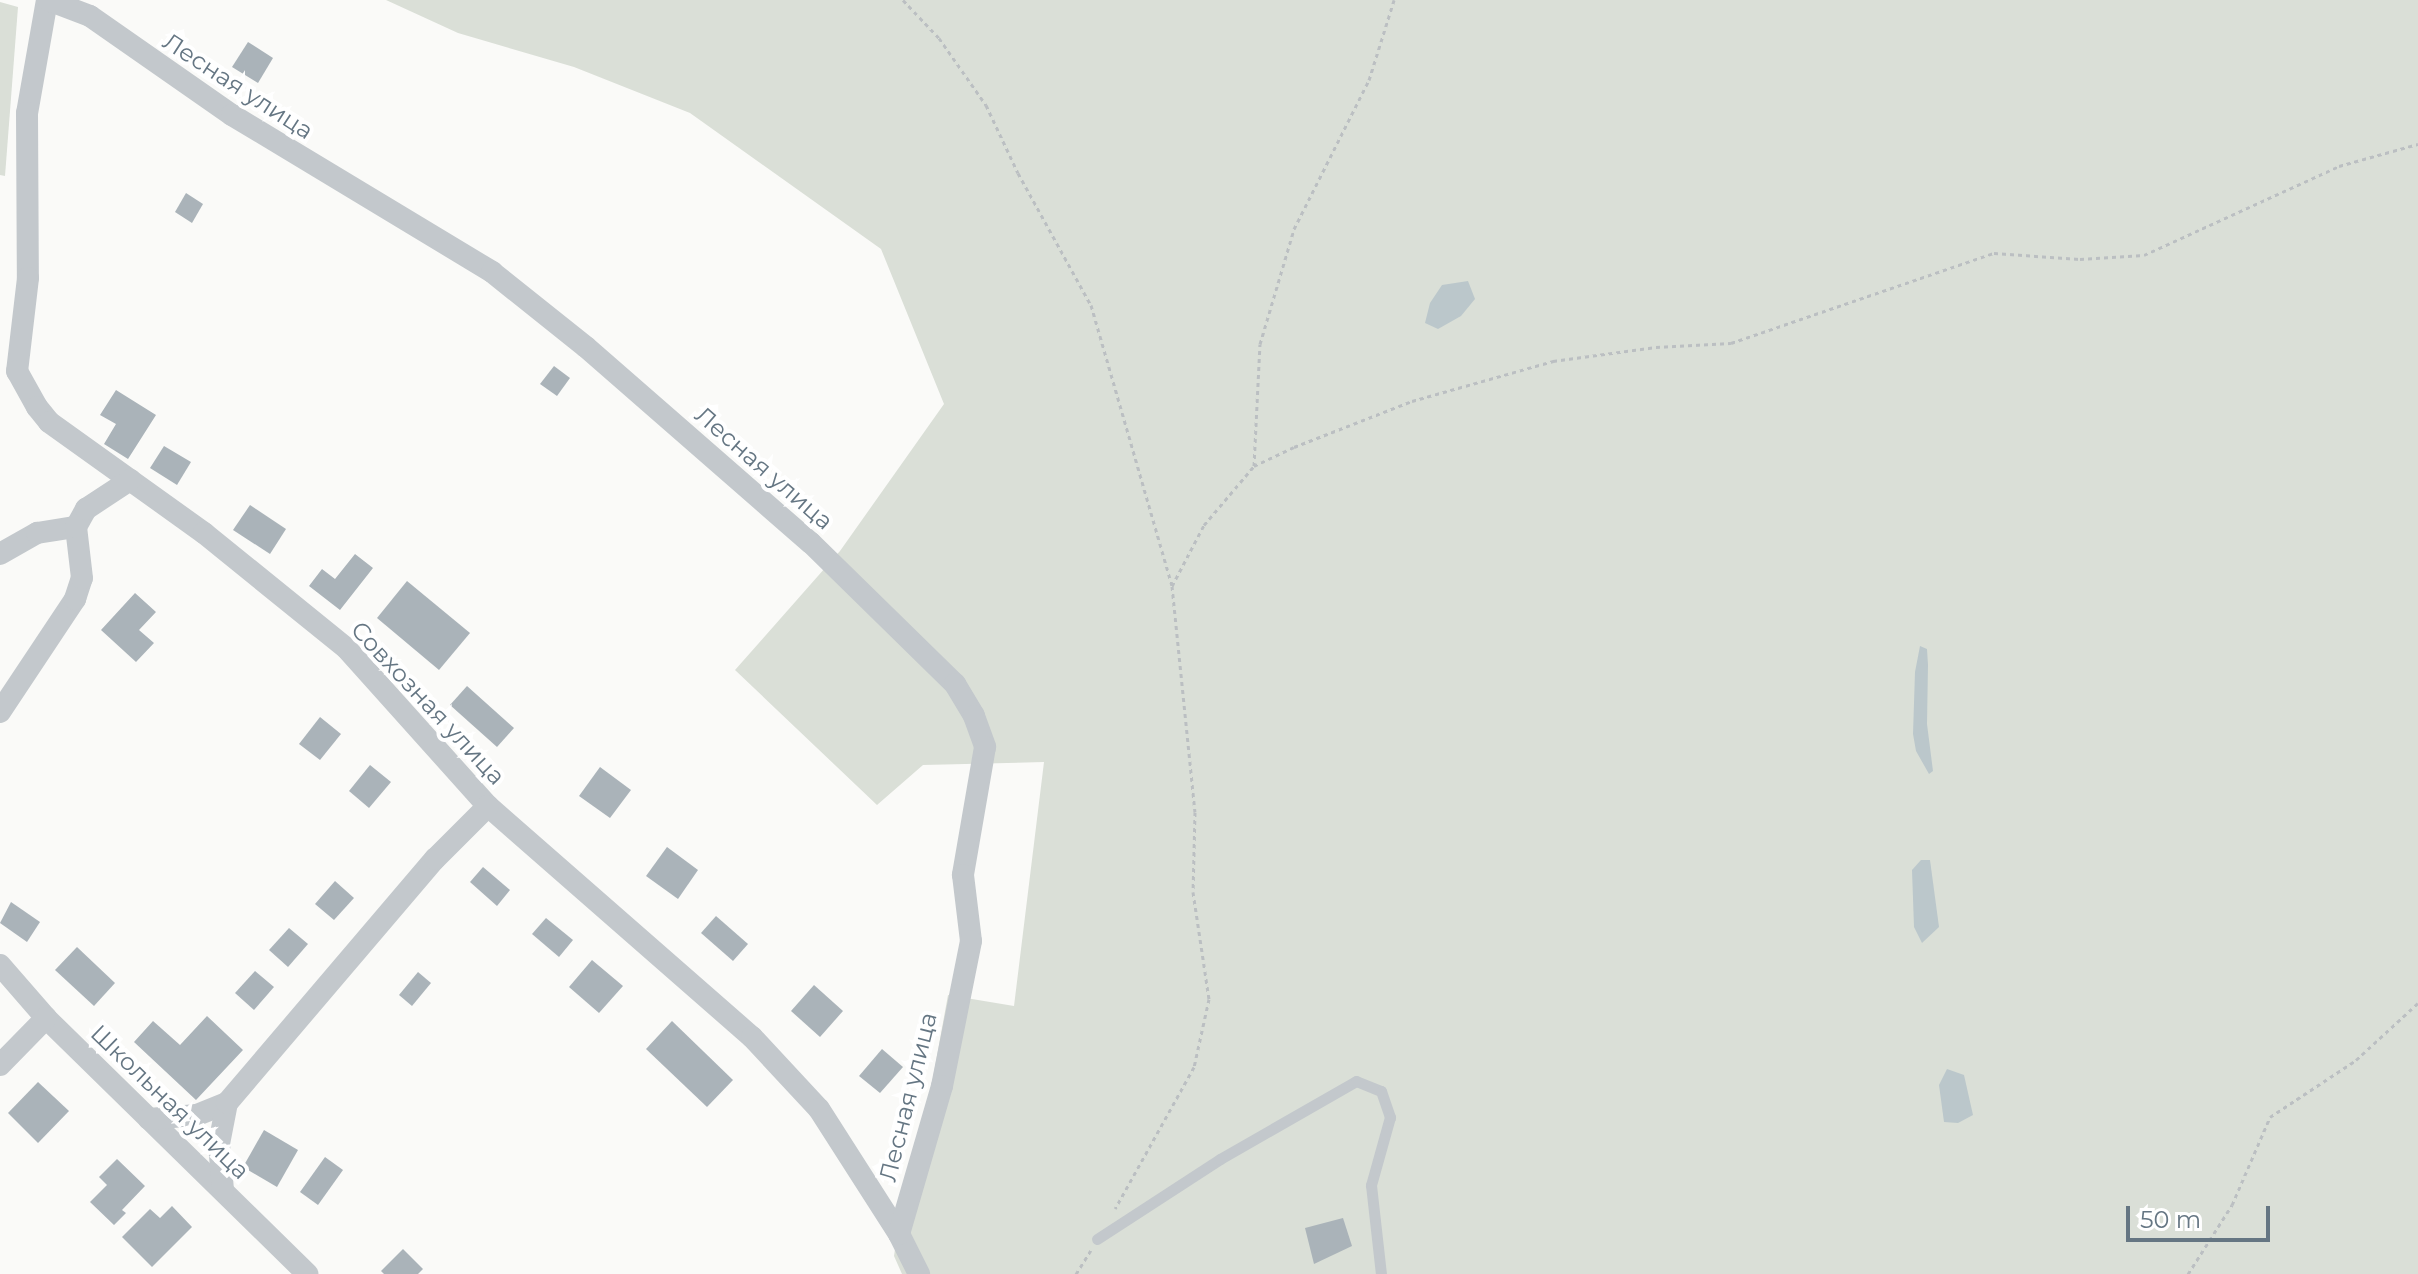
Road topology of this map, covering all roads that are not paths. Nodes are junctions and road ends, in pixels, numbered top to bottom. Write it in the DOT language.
graph roads {
  1 [pos="47,0"];
  2 [pos="130,480"];
  3 [pos="76,527"];
  4 [pos="0,554"];
  5 [pos="0,712"];
  6 [pos="488,806"];
  7 [pos="0,965"];
  8 [pos="46,1018"];
  9 [pos="0,1065"];
  10 [pos="227,1103"];
  11 [pos="149,1119"];
  12 [pos="223,1190"];
  13 [pos="899,1234"];
  14 [pos="1097,1239"];
  15 [pos="307,1274"];
  16 [pos="919,1274"];
  17 [pos="1381,1274"];
  1 -- 2 [label="street, Совхозная улица"];
  1 -- 13 [label="street, Лесная улица"];
  2 -- 3 [label="street"];
  2 -- 6 [label="street, Совхозная улица"];
  3 -- 4 [label="street"];
  3 -- 5 [label="street"];
  6 -- 10 [label="street"];
  6 -- 13 [label="street, Совхозная улица"];
  7 -- 8 [label="street, Школьная улица"];
  8 -- 9 [label="street"];
  8 -- 11 [label="street, Школьная улица"];
  10 -- 11 [label="street"];
  10 -- 12 [label="street"];
  11 -- 12 [label="street, Школьная улица"];
  12 -- 15 [label="street, Школьная улица"];
  13 -- 16 [label="street, Совхозная улица"];
  14 -- 17 [label="lane"];
}
